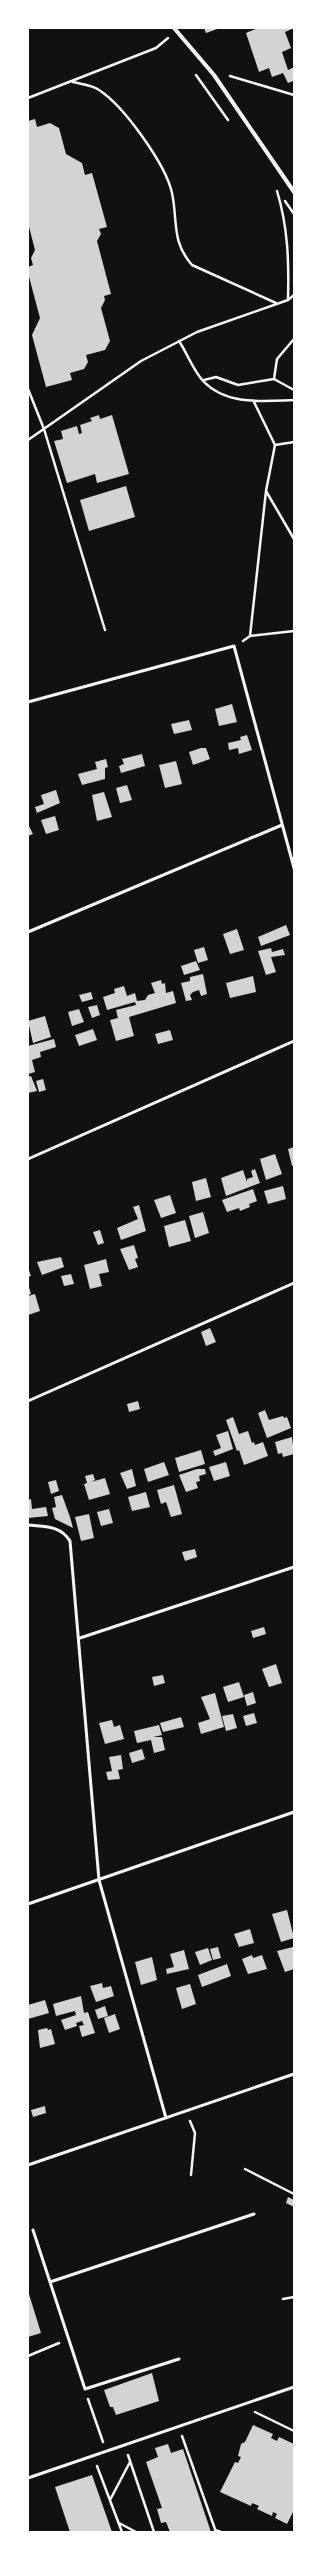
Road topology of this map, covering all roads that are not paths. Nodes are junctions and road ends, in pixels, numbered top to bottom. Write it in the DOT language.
graph roads {
  1 [pos="174,28"];
  2 [pos="294,192"];
  3 [pos="28,702"];
  4 [pos="282,824"];
  5 [pos="294,868"];
  6 [pos="28,932"];
  7 [pos="294,1041"];
  8 [pos="28,1158"];
  9 [pos="294,1283"];
  10 [pos="28,1401"];
  11 [pos="28,1525"];
  12 [pos="294,1567"];
  13 [pos="80,1638"];
  14 [pos="294,1812"];
  15 [pos="99,1880"];
  16 [pos="28,1904"];
  17 [pos="294,2074"];
  18 [pos="166,2118"];
  19 [pos="28,2165"];
  20 [pos="254,2214"];
  21 [pos="33,2230"];
  22 [pos="50,2282"];
  23 [pos="178,2359"];
  24 [pos="294,2387"];
  25 [pos="28,2478"];
  1 -- 2 [label="street"];
  3 -- 4 [label="lane"];
  4 -- 5 [label="lane"];
  4 -- 6 [label="lane"];
  7 -- 8 [label="lane"];
  9 -- 10 [label="lane"];
  11 -- 13 [label="lane"];
  12 -- 13 [label="lane"];
  13 -- 15 [label="lane"];
  14 -- 15 [label="lane"];
  15 -- 16 [label="lane"];
  15 -- 18 [label="lane"];
  17 -- 18 [label="lane"];
  18 -- 19 [label="lane"];
  20 -- 22 [label="lane"];
  21 -- 22 [label="lane"];
  22 -- 23 [label="lane"];
  24 -- 25 [label="lane"];
}
